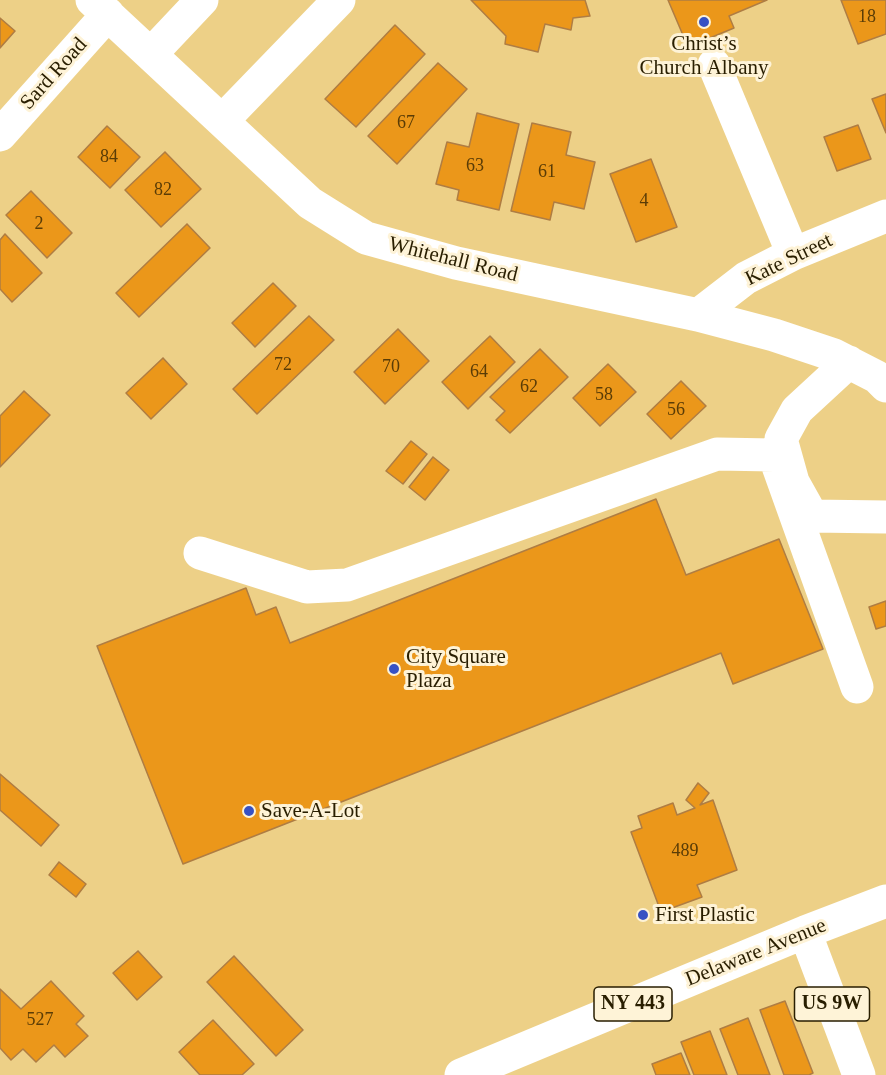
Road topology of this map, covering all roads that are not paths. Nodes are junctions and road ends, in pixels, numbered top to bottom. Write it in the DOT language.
graph roads {
  1 [pos="202,0"];
  2 [pos="339,0"];
  3 [pos="100,7"];
  4 [pos="151,54"];
  5 [pos="714,65"];
  6 [pos="222,121"];
  7 [pos="0,135"];
  8 [pos="886,216"];
  9 [pos="792,254"];
  10 [pos="698,315"];
  11 [pos="849,362"];
  12 [pos="886,386"];
  13 [pos="788,483"];
  14 [pos="886,518"];
  15 [pos="200,553"];
  16 [pos="857,687"];
  17 [pos="886,902"];
  18 [pos="805,932"];
  19 [pos="461,1075"];
  20 [pos="859,1075"];
  1 -- 4 [label="street"];
  2 -- 6 [label="street"];
  3 -- 4 [label="street, Whitehall Road"];
  3 -- 7 [label="street, Sard Road"];
  4 -- 6 [label="street, Whitehall Road"];
  5 -- 9 [label="street"];
  6 -- 10 [label="street, Whitehall Road"];
  8 -- 9 [label="street, Kate Street"];
  9 -- 10 [label="street, Kate Street"];
  10 -- 11 [label="street, Whitehall Road"];
  11 -- 12 [label="street, Whitehall Road"];
  11 -- 13 [label="street"];
  13 -- 14 [label="street"];
  13 -- 15 [label="street"];
  13 -- 16 [label="street"];
  17 -- 18 [label="street, Delaware Avenue"];
  18 -- 19 [label="street, Delaware Avenue / NY 443"];
  18 -- 20 [label="street, US 9W"];
}
